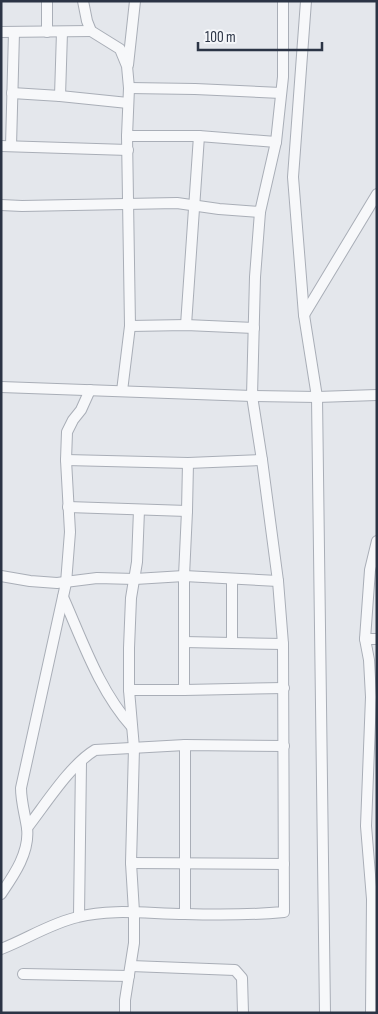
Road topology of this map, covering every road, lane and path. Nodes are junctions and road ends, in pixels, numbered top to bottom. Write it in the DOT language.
graph roads {
  1 [pos="47,1"];
  2 [pos="83,1"];
  3 [pos="135,1"];
  4 [pos="283,1"];
  5 [pos="306,1"];
  6 [pos="91,31"];
  7 [pos="1,32"];
  8 [pos="14,32"];
  9 [pos="47,32"];
  10 [pos="62,32"];
  11 [pos="128,66"];
  12 [pos="129,88"];
  13 [pos="12,93"];
  14 [pos="281,93"];
  15 [pos="60,96"];
  16 [pos="128,103"];
  17 [pos="127,136"];
  18 [pos="199,136"];
  19 [pos="276,142"];
  20 [pos="6,146"];
  21 [pos="128,150"];
  22 [pos="377,194"];
  23 [pos="128,204"];
  24 [pos="1,205"];
  25 [pos="194,205"];
  26 [pos="260,212"];
  27 [pos="365,214"];
  28 [pos="377,214"];
  29 [pos="304,315"];
  30 [pos="186,325"];
  31 [pos="130,326"];
  32 [pos="254,328"];
  33 [pos="1,387"];
  34 [pos="90,390"];
  35 [pos="122,391"];
  36 [pos="377,395"];
  37 [pos="252,396"];
  38 [pos="317,397"];
  39 [pos="66,460"];
  40 [pos="262,460"];
  41 [pos="188,463"];
  42 [pos="68,507"];
  43 [pos="139,510"];
  44 [pos="187,510"];
  45 [pos="377,541"];
  46 [pos="373,570"];
  47 [pos="1,576"];
  48 [pos="184,576"];
  49 [pos="135,579"];
  50 [pos="232,579"];
  51 [pos="278,581"];
  52 [pos="66,582"];
  53 [pos="63,597"];
  54 [pos="366,639"];
  55 [pos="377,639"];
  56 [pos="184,642"];
  57 [pos="232,642"];
  58 [pos="283,644"];
  59 [pos="284,688"];
  60 [pos="129,690"];
  61 [pos="184,690"];
  62 [pos="374,697"];
  63 [pos="132,727"];
  64 [pos="185,745"];
  65 [pos="284,746"];
  66 [pos="373,747"];
  67 [pos="134,748"];
  68 [pos="81,762"];
  69 [pos="27,828"];
  70 [pos="130,863"];
  71 [pos="185,864"];
  72 [pos="284,864"];
  73 [pos="1,894"];
  74 [pos="374,898"];
  75 [pos="134,912"];
  76 [pos="185,914"];
  77 [pos="79,916"];
  78 [pos="1,949"];
  79 [pos="130,971"];
  80 [pos="23,974"];
  81 [pos="374,993"];
  82 [pos="125,1013"];
  83 [pos="243,1013"];
  84 [pos="325,1013"];
  85 [pos="371,1013"];
  1 -- 9 [label="street"];
  2 -- 6 [label="street"];
  3 -- 11 [label="street"];
  4 -- 14 [label="street"];
  5 -- 29 [label="street"];
  6 -- 10 [label="street"];
  6 -- 11 [label="street"];
  7 -- 8 [label="street"];
  8 -- 9 [label="street"];
  8 -- 13 [label="street"];
  9 -- 10 [label="street"];
  10 -- 15 [label="street"];
  11 -- 12 [label="street"];
  12 -- 14 [label="street"];
  12 -- 16 [label="street"];
  13 -- 15 [label="street"];
  13 -- 20 [label="street"];
  14 -- 19 [label="street"];
  15 -- 16 [label="street"];
  16 -- 17 [label="street"];
  17 -- 18 [label="street"];
  17 -- 21 [label="street"];
  18 -- 19 [label="street"];
  18 -- 25 [label="street"];
  19 -- 26 [label="street"];
  20 -- 21 [label="street"];
  21 -- 23 [label="street"];
  22 -- 27 [label="street"];
  23 -- 24 [label="street"];
  23 -- 25 [label="street"];
  23 -- 31 [label="street"];
  25 -- 26 [label="street"];
  25 -- 30 [label="street"];
  26 -- 32 [label="street"];
  27 -- 28 [label="street"];
  27 -- 29 [label="street"];
  29 -- 38 [label="street"];
  30 -- 31 [label="street"];
  30 -- 32 [label="street"];
  31 -- 35 [label="street"];
  32 -- 37 [label="street"];
  33 -- 34 [label="street"];
  34 -- 35 [label="street"];
  34 -- 39 [label="street"];
  35 -- 37 [label="street"];
  36 -- 38 [label="street"];
  37 -- 38 [label="street"];
  37 -- 40 [label="street"];
  38 -- 84 [label="street"];
  39 -- 41 [label="street"];
  39 -- 42 [label="street"];
  40 -- 41 [label="street"];
  40 -- 51 [label="street"];
  41 -- 44 [label="street"];
  42 -- 43 [label="street"];
  42 -- 52 [label="street"];
  43 -- 44 [label="street"];
  43 -- 49 [label="street"];
  44 -- 48 [label="street"];
  45 -- 46 [label="street"];
  46 -- 54 [label="street"];
  47 -- 52 [label="street"];
  48 -- 49 [label="street"];
  48 -- 50 [label="street"];
  48 -- 56 [label="street"];
  49 -- 52 [label="street"];
  49 -- 60 [label="street"];
  50 -- 51 [label="street"];
  50 -- 57 [label="street"];
  51 -- 58 [label="street"];
  52 -- 53 [label="street"];
  53 -- 63 [label="street"];
  53 -- 69 [label="street"];
  54 -- 55 [label="street"];
  54 -- 62 [label="street"];
  56 -- 57 [label="street"];
  56 -- 61 [label="street"];
  57 -- 58 [label="street"];
  58 -- 59 [label="street"];
  59 -- 61 [label="street"];
  59 -- 65 [label="street"];
  60 -- 61 [label="street"];
  60 -- 63 [label="street"];
  62 -- 66 [label="street"];
  63 -- 67 [label="street"];
  64 -- 65 [label="street"];
  64 -- 67 [label="street"];
  64 -- 71 [label="street"];
  65 -- 72 [label="street"];
  66 -- 74 [label="street"];
  67 -- 68 [label="street"];
  67 -- 70 [label="street"];
  68 -- 69 [label="street"];
  68 -- 77 [label="street"];
  69 -- 73 [label="street"];
  70 -- 71 [label="street"];
  70 -- 75 [label="street"];
  71 -- 72 [label="street"];
  71 -- 76 [label="street"];
  72 -- 76 [label="street"];
  74 -- 81 [label="street"];
  75 -- 76 [label="street"];
  75 -- 77 [label="street"];
  75 -- 79 [label="street"];
  77 -- 78 [label="street"];
  79 -- 80 [label="street"];
  79 -- 82 [label="street"];
  79 -- 83 [label="street"];
  81 -- 85 [label="street"];
}
